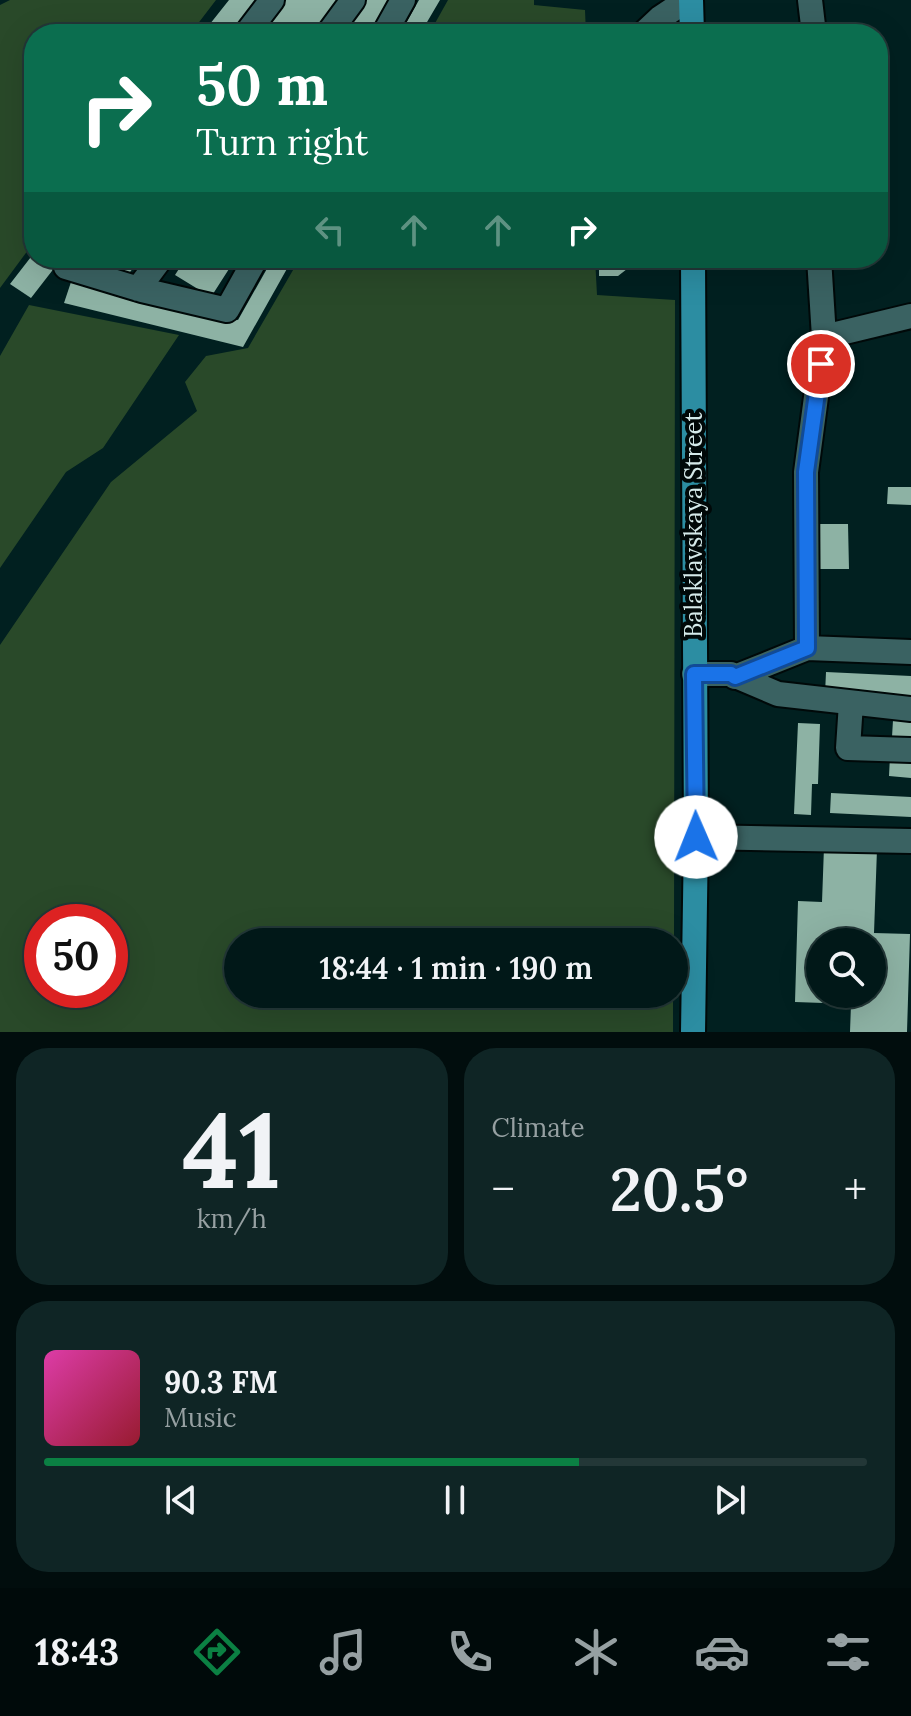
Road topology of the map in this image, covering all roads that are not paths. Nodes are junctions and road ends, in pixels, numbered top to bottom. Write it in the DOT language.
graph roads {
  1 [pos="272,0"];
  2 [pos="353,0"];
  3 [pos="403,0"];
  4 [pos="689,0"];
  5 [pos="810,0"];
  6 [pos="254,24"];
  7 [pos="335,24"];
  8 [pos="390,24"];
  9 [pos="654,24"];
  10 [pos="691,24"];
  11 [pos="813,24"];
  12 [pos="69,268"];
  13 [pos="154,268"];
  14 [pos="250,268"];
  15 [pos="693,268"];
  16 [pos="820,268"];
  17 [pos="138,289"];
  18 [pos="911,316"];
  19 [pos="824,337"];
  20 [pos="807,648"];
  21 [pos="911,652"];
  22 [pos="694,674"];
  23 [pos="735,677"];
  24 [pos="851,703"];
  25 [pos="911,709"];
  26 [pos="911,750"];
  27 [pos="696,837"];
  28 [pos="911,841"];
  29 [pos="693,1032"];
  1 -- 6 [label="street"];
  2 -- 7 [label="street"];
  3 -- 8 [label="street"];
  4 -- 9 [label="street"];
  4 -- 10 [label="main road"];
  5 -- 11 [label="street"];
  12 -- 17 [label="street"];
  13 -- 17 [label="street"];
  14 -- 17 [label="street"];
  15 -- 22 [label="main road, Balaklavskaya Street"];
  16 -- 19 [label="street"];
  18 -- 19 [label="street"];
  19 -- 20 [label="street"];
  20 -- 21 [label="street"];
  20 -- 23 [label="street"];
  22 -- 23 [label="street"];
  22 -- 27 [label="main road, Balaklavskaya Street"];
  23 -- 24 [label="street"];
  24 -- 25 [label="street"];
  24 -- 26 [label="street"];
  27 -- 28 [label="street"];
  27 -- 29 [label="main road, Balaklavskaya Street"];
}
